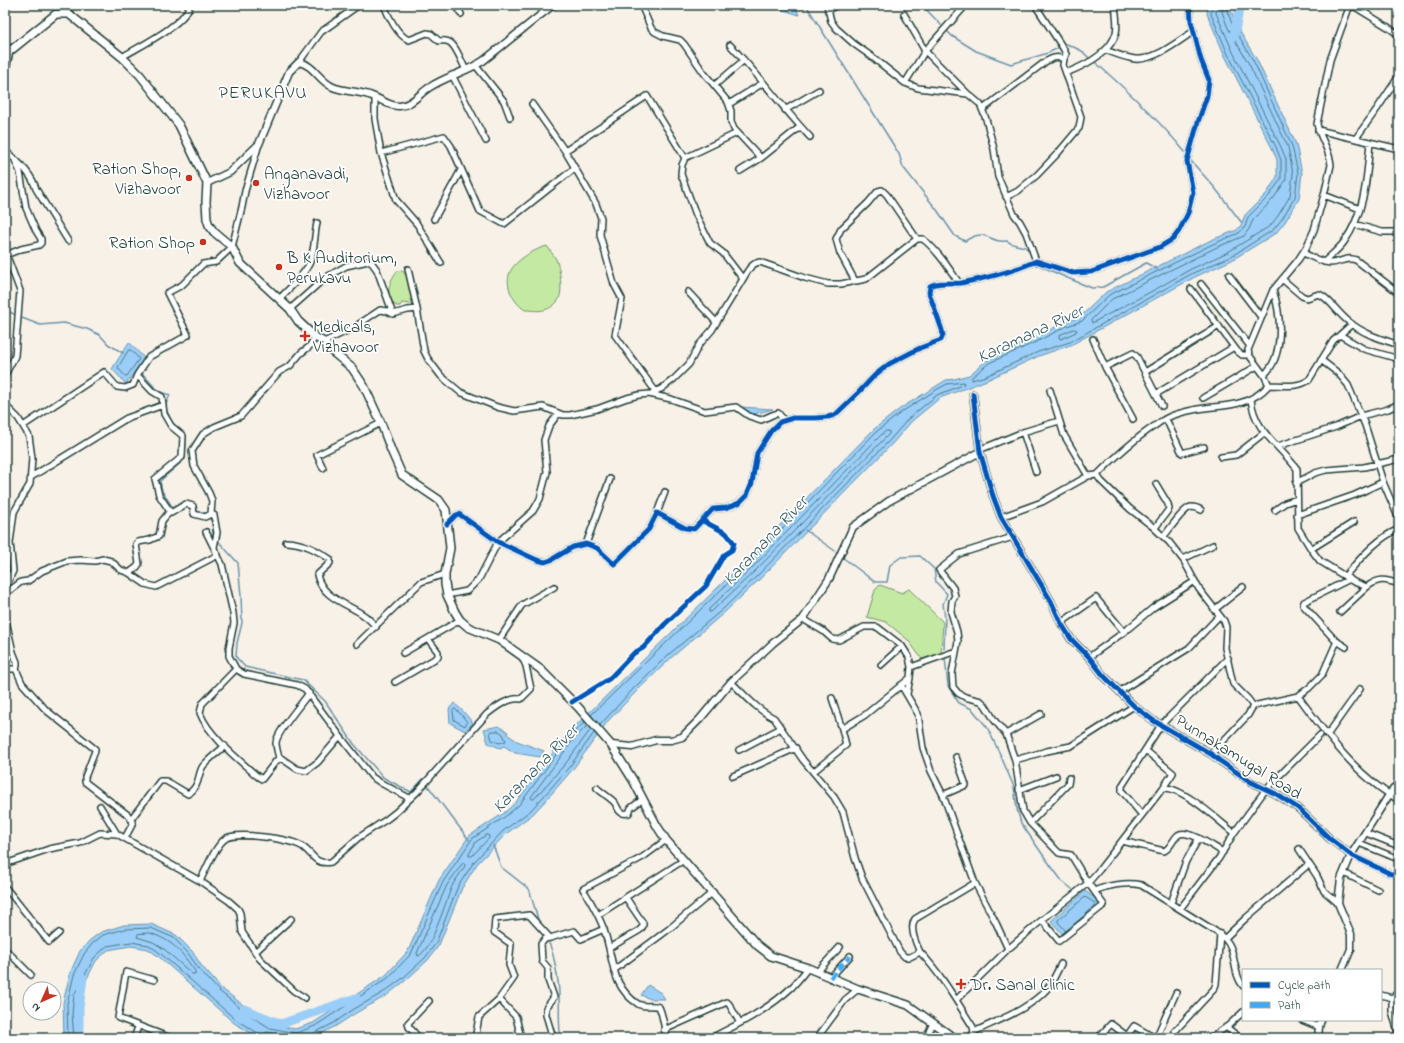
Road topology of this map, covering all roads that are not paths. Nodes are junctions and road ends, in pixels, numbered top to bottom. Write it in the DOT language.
graph roads {
  1 [pos="190,5"];
  2 [pos="359,5"];
  3 [pos="384,5"];
  4 [pos="456,5"];
  5 [pos="553,5"];
  6 [pos="641,5"];
  7 [pos="827,5"];
  8 [pos="837,5"];
  9 [pos="966,5"];
  10 [pos="1035,5"];
  11 [pos="1115,5"];
  12 [pos="1190,5"];
  13 [pos="1351,5"];
  14 [pos="828,11"];
  15 [pos="461,14"];
  16 [pos="904,14"];
  17 [pos="1194,31"];
  18 [pos="1398,32"];
  19 [pos="730,45"];
  20 [pos="8,48"];
  21 [pos="1105,50"];
  22 [pos="925,51"];
  23 [pos="122,57"];
  24 [pos="1064,59"];
  25 [pos="744,60"];
  26 [pos="299,62"];
  27 [pos="476,66"];
  28 [pos="466,70"];
  29 [pos="1066,73"];
  30 [pos="5,75"];
  31 [pos="452,75"];
  32 [pos="1399,76"];
  33 [pos="763,83"];
  34 [pos="905,83"];
  35 [pos="715,85"];
  36 [pos="819,90"];
  37 [pos="968,94"];
  38 [pos="375,97"];
  39 [pos="532,104"];
  40 [pos="729,104"];
  41 [pos="983,109"];
  42 [pos="785,110"];
  43 [pos="510,117"];
  44 [pos="800,126"];
  45 [pos="1318,130"];
  46 [pos="737,133"];
  47 [pos="810,137"];
  48 [pos="1356,138"];
  49 [pos="486,141"];
  50 [pos="1370,142"];
  51 [pos="259,144"];
  52 [pos="1399,149"];
  53 [pos="565,150"];
  54 [pos="5,151"];
  55 [pos="382,153"];
  56 [pos="14,158"];
  57 [pos="686,158"];
  58 [pos="761,158"];
  59 [pos="575,168"];
  60 [pos="461,170"];
  61 [pos="740,171"];
  62 [pos="207,183"];
  63 [pos="1324,195"];
  64 [pos="1006,196"];
  65 [pos="1360,209"];
  66 [pos="434,218"];
  67 [pos="317,223"];
  68 [pos="1354,224"];
  69 [pos="1399,232"];
  70 [pos="918,239"];
  71 [pos="68,241"];
  72 [pos="232,247"];
  73 [pos="6,253"];
  74 [pos="1303,253"];
  75 [pos="1036,260"];
  76 [pos="1324,262"];
  77 [pos="441,263"];
  78 [pos="408,268"];
  79 [pos="1229,275"];
  80 [pos="743,279"];
  81 [pos="1282,279"];
  82 [pos="855,281"];
  83 [pos="959,283"];
  84 [pos="1201,284"];
  85 [pos="1191,288"];
  86 [pos="1273,290"];
  87 [pos="688,292"];
  88 [pos="1399,293"];
  89 [pos="280,299"];
  90 [pos="290,309"];
  91 [pos="417,309"];
  92 [pos="393,314"];
  93 [pos="1261,317"];
  94 [pos="716,322"];
  95 [pos="1352,324"];
  96 [pos="1219,326"];
  97 [pos="1340,335"];
  98 [pos="315,337"];
  99 [pos="1093,338"];
  100 [pos="324,342"];
  101 [pos="1249,345"];
  102 [pos="1399,345"];
  103 [pos="1234,347"];
  104 [pos="1249,355"];
  105 [pos="1399,359"];
  106 [pos="1321,360"];
  107 [pos="1257,366"];
  108 [pos="1105,367"];
  109 [pos="139,372"];
  110 [pos="1145,372"];
  111 [pos="5,375"];
  112 [pos="1264,375"];
  113 [pos="1269,385"];
  114 [pos="1050,390"];
  115 [pos="656,392"];
  116 [pos="649,394"];
  117 [pos="973,394"];
  118 [pos="1156,394"];
  119 [pos="1203,398"];
  120 [pos="1251,399"];
  121 [pos="1399,404"];
  122 [pos="5,405"];
  123 [pos="163,405"];
  124 [pos="1162,406"];
  125 [pos="7,410"];
  126 [pos="558,414"];
  127 [pos="1361,416"];
  128 [pos="1133,419"];
  129 [pos="1166,419"];
  130 [pos="784,420"];
  131 [pos="1059,421"];
  132 [pos="382,423"];
  133 [pos="23,426"];
  134 [pos="1023,432"];
  135 [pos="1264,433"];
  136 [pos="1278,446"];
  137 [pos="1204,447"];
  138 [pos="188,449"];
  139 [pos="980,451"];
  140 [pos="1220,457"];
  141 [pos="1399,459"];
  142 [pos="1377,465"];
  143 [pos="323,468"];
  144 [pos="1036,472"];
  145 [pos="1097,475"];
  146 [pos="1088,476"];
  147 [pos="31,477"];
  148 [pos="610,479"];
  149 [pos="1383,482"];
  150 [pos="1296,483"];
  151 [pos="1156,484"];
  152 [pos="665,492"];
  153 [pos="1297,500"];
  154 [pos="1201,510"];
  155 [pos="1275,510"];
  156 [pos="170,511"];
  157 [pos="657,513"];
  158 [pos="211,514"];
  159 [pos="1297,515"];
  160 [pos="1001,517"];
  161 [pos="1399,519"];
  162 [pos="1354,522"];
  163 [pos="447,524"];
  164 [pos="1155,528"];
  165 [pos="1399,529"];
  166 [pos="206,532"];
  167 [pos="1164,536"];
  168 [pos="1013,537"];
  169 [pos="286,542"];
  170 [pos="498,542"];
  171 [pos="586,544"];
  172 [pos="1213,545"];
  173 [pos="214,547"];
  174 [pos="1311,549"];
  175 [pos="218,555"];
  176 [pos="1183,559"];
  177 [pos="129,573"];
  178 [pos="445,574"];
  179 [pos="1348,578"];
  180 [pos="1195,581"];
  181 [pos="1399,584"];
  182 [pos="554,587"];
  183 [pos="1243,587"];
  184 [pos="1367,587"];
  185 [pos="5,589"];
  186 [pos="5,594"];
  187 [pos="447,595"];
  188 [pos="1214,610"];
  189 [pos="1340,612"];
  190 [pos="5,616"];
  191 [pos="1219,616"];
  192 [pos="803,619"];
  193 [pos="460,620"];
  194 [pos="1061,623"];
  195 [pos="376,627"];
  196 [pos="1124,632"];
  197 [pos="428,639"];
  198 [pos="500,640"];
  199 [pos="1337,641"];
  200 [pos="357,644"];
  201 [pos="902,646"];
  202 [pos="1346,647"];
  203 [pos="956,651"];
  204 [pos="403,653"];
  205 [pos="521,654"];
  206 [pos="1089,657"];
  207 [pos="1228,658"];
  208 [pos="881,665"];
  209 [pos="911,667"];
  210 [pos="16,668"];
  211 [pos="236,669"];
  212 [pos="6,671"];
  213 [pos="910,678"];
  214 [pos="395,682"];
  215 [pos="731,682"];
  216 [pos="901,685"];
  217 [pos="1360,689"];
  218 [pos="1120,691"];
  219 [pos="309,694"];
  220 [pos="907,694"];
  221 [pos="1298,696"];
  222 [pos="832,698"];
  223 [pos="1134,706"];
  224 [pos="1253,706"];
  225 [pos="1041,714"];
  226 [pos="1161,725"];
  227 [pos="781,728"];
  228 [pos="842,729"];
  229 [pos="1006,734"];
  230 [pos="1328,734"];
  231 [pos="1320,735"];
  232 [pos="340,736"];
  233 [pos="611,745"];
  234 [pos="225,746"];
  235 [pos="796,748"];
  236 [pos="739,750"];
  237 [pos="1145,750"];
  238 [pos="1211,754"];
  239 [pos="956,757"];
  240 [pos="279,758"];
  241 [pos="1015,760"];
  242 [pos="813,772"];
  243 [pos="733,776"];
  244 [pos="1056,776"];
  245 [pos="1069,778"];
  246 [pos="1399,782"];
  247 [pos="597,788"];
  248 [pos="1163,788"];
  249 [pos="1266,789"];
  250 [pos="1019,790"];
  251 [pos="944,795"];
  252 [pos="1389,795"];
  253 [pos="409,798"];
  254 [pos="643,799"];
  255 [pos="1399,800"];
  256 [pos="100,806"];
  257 [pos="1141,814"];
  258 [pos="131,819"];
  259 [pos="1030,822"];
  260 [pos="1234,833"];
  261 [pos="1366,833"];
  262 [pos="117,834"];
  263 [pos="125,838"];
  264 [pos="1199,838"];
  265 [pos="666,840"];
  266 [pos="1122,841"];
  267 [pos="1359,842"];
  268 [pos="1399,846"];
  269 [pos="1299,849"];
  270 [pos="1223,852"];
  271 [pos="1351,855"];
  272 [pos="1396,858"];
  273 [pos="684,860"];
  274 [pos="5,864"];
  275 [pos="1309,864"];
  276 [pos="1344,873"];
  277 [pos="1391,874"];
  278 [pos="200,881"];
  279 [pos="975,883"];
  280 [pos="1088,883"];
  281 [pos="5,887"];
  282 [pos="1378,890"];
  283 [pos="1094,891"];
  284 [pos="713,892"];
  285 [pos="626,898"];
  286 [pos="1171,903"];
  287 [pos="1338,903"];
  288 [pos="1180,909"];
  289 [pos="598,914"];
  290 [pos="291,919"];
  291 [pos="1042,920"];
  292 [pos="604,929"];
  293 [pos="59,933"];
  294 [pos="1220,934"];
  295 [pos="550,938"];
  296 [pos="1225,938"];
  297 [pos="840,947"];
  298 [pos="609,948"];
  299 [pos="5,949"];
  300 [pos="1008,949"];
  301 [pos="255,952"];
  302 [pos="920,952"];
  303 [pos="850,956"];
  304 [pos="1061,964"];
  305 [pos="808,968"];
  306 [pos="1342,969"];
  307 [pos="614,970"];
  308 [pos="817,972"];
  309 [pos="31,975"];
  310 [pos="830,978"];
  311 [pos="154,980"];
  312 [pos="1242,985"];
  313 [pos="858,989"];
  314 [pos="1399,991"];
  315 [pos="1176,993"];
  316 [pos="1382,994"];
  317 [pos="305,998"];
  318 [pos="1392,998"];
  319 [pos="499,999"];
  320 [pos="956,1000"];
  321 [pos="429,1001"];
  322 [pos="1242,1013"];
  323 [pos="1304,1021"];
  324 [pos="1321,1021"];
  325 [pos="933,1023"];
  326 [pos="740,1024"];
  327 [pos="138,1026"];
  328 [pos="1226,1027"];
  329 [pos="1319,1027"];
  330 [pos="664,1030"];
  331 [pos="1175,1031"];
  332 [pos="974,1032"];
  333 [pos="1399,1036"];
  334 [pos="134,1038"];
  335 [pos="171,1038"];
  336 [pos="419,1038"];
  337 [pos="477,1038"];
  338 [pos="521,1038"];
  339 [pos="553,1038"];
  340 [pos="668,1038"];
  341 [pos="711,1038"];
  342 [pos="817,1038"];
  343 [pos="926,1038"];
  344 [pos="954,1038"];
  345 [pos="969,1038"];
  346 [pos="1098,1038"];
  347 [pos="1156,1038"];
  348 [pos="1211,1038"];
  349 [pos="1240,1038"];
  350 [pos="1318,1038"];
  1 -- 23 [label="street"];
  2 -- 26 [label="street"];
  3 -- 28 [label="street"];
  4 -- 15 [label="street"];
  5 -- 27 [label="street"];
  6 -- 35 [label="street"];
  7 -- 14 [label="street"];
  8 -- 14 [label="street"];
  9 -- 22 [label="street"];
  10 -- 24 [label="street"];
  11 -- 21 [label="street"];
  12 -- 17 [label="street"];
  13 -- 18 [label="street"];
  13 -- 45 [label="street"];
  14 -- 34 [label="street"];
  16 -- 22 [label="street"];
  17 -- 21 [label="street"];
  17 -- 75 [label="street"];
  19 -- 25 [label="street"];
  20 -- 23 [label="main road"];
  20 -- 30 [label="street"];
  21 -- 29 [label="street"];
  22 -- 34 [label="street"];
  22 -- 37 [label="street"];
  23 -- 62 [label="main road"];
  24 -- 29 [label="street"];
  24 -- 41 [label="street"];
  25 -- 33 [label="street"];
  25 -- 35 [label="street"];
  26 -- 38 [label="street"];
  26 -- 51 [label="street"];
  27 -- 28 [label="street"];
  27 -- 43 [label="street"];
  28 -- 31 [label="street"];
  29 -- 64 [label="street"];
  31 -- 38 [label="street"];
  31 -- 49 [label="street"];
  32 -- 48 [label="street"];
  33 -- 40 [label="street"];
  33 -- 42 [label="street"];
  34 -- 37 [label="street"];
  35 -- 40 [label="street"];
  36 -- 42 [label="street"];
  37 -- 41 [label="street"];
  38 -- 55 [label="street"];
  39 -- 53 [label="street"];
  40 -- 46 [label="street"];
  41 -- 64 [label="street"];
  42 -- 44 [label="street"];
  44 -- 47 [label="street"];
  44 -- 58 [label="street"];
  45 -- 48 [label="street"];
  45 -- 63 [label="street"];
  46 -- 57 [label="street"];
  46 -- 58 [label="street"];
  48 -- 50 [label="street"];
  50 -- 52 [label="street"];
  50 -- 65 [label="street"];
  51 -- 62 [label="street"];
  51 -- 72 [label="street"];
  53 -- 57 [label="street"];
  53 -- 59 [label="street"];
  54 -- 56 [label="street"];
  55 -- 60 [label="street"];
  55 -- 77 [label="street"];
  56 -- 71 [label="street"];
  56 -- 73 [label="street"];
  57 -- 80 [label="street"];
  58 -- 61 [label="street"];
  59 -- 60 [label="street"];
  59 -- 115 [label="street"];
  60 -- 66 [label="street"];
  62 -- 72 [label="main road"];
  63 -- 65 [label="street"];
  63 -- 74 [label="street"];
  64 -- 75 [label="street"];
  65 -- 68 [label="street"];
  67 -- 89 [label="street"];
  68 -- 69 [label="street"];
  68 -- 76 [label="street"];
  70 -- 82 [label="street"];
  70 -- 82 [label="street"];
  70 -- 83 [label="street"];
  72 -- 89 [label="main road"];
  72 -- 109 [label="street"];
  73 -- 111 [label="street"];
  74 -- 76 [label="street"];
  74 -- 81 [label="street"];
  75 -- 83 [label="street"];
  76 -- 88 [label="street"];
  78 -- 91 [label="street"];
  79 -- 93 [label="street"];
  80 -- 82 [label="street"];
  80 -- 94 [label="street"];
  81 -- 86 [label="street"];
  81 -- 95 [label="street"];
  83 -- 130 [label="street"];
  84 -- 101 [label="street"];
  85 -- 96 [label="street"];
  86 -- 93 [label="street"];
  86 -- 112 [label="street"];
  87 -- 94 [label="street"];
  89 -- 90 [label="main road"];
  90 -- 92 [label="street"];
  90 -- 98 [label="main road"];
  91 -- 92 [label="street"];
  91 -- 126 [label="street"];
  92 -- 100 [label="street"];
  93 -- 101 [label="street"];
  94 -- 115 [label="street"];
  95 -- 97 [label="street"];
  95 -- 102 [label="street"];
  96 -- 103 [label="street"];
  96 -- 110 [label="street"];
  97 -- 105 [label="street"];
  97 -- 106 [label="street"];
  98 -- 100 [label="main road"];
  98 -- 138 [label="street"];
  99 -- 108 [label="street"];
  100 -- 132 [label="main road"];
  101 -- 104 [label="street"];
  103 -- 104 [label="street"];
  103 -- 118 [label="street"];
  104 -- 107 [label="street"];
  106 -- 113 [label="street"];
  106 -- 127 [label="street"];
  107 -- 112 [label="street"];
  107 -- 119 [label="street"];
  108 -- 110 [label="street"];
  108 -- 128 [label="street"];
  109 -- 123 [label="street"];
  109 -- 133 [label="street"];
  110 -- 118 [label="street"];
  112 -- 113 [label="street"];
  113 -- 120 [label="street"];
  114 -- 131 [label="street"];
  115 -- 116 [label="street"];
  116 -- 126 [label="street"];
  116 -- 130 [label="street"];
  117 -- 139 [label="street, Punnakamugal Road"];
  118 -- 124 [label="street"];
  120 -- 129 [label="street"];
  120 -- 135 [label="street"];
  121 -- 127 [label="street"];
  122 -- 125 [label="street"];
  123 -- 138 [label="street"];
  123 -- 147 [label="street"];
  125 -- 133 [label="street"];
  126 -- 170 [label="street"];
  127 -- 136 [label="street"];
  127 -- 142 [label="street"];
  129 -- 137 [label="street"];
  129 -- 145 [label="street"];
  130 -- 157 [label="street"];
  131 -- 134 [label="street"];
  131 -- 146 [label="street"];
  132 -- 143 [label="street"];
  132 -- 163 [label="main road"];
  133 -- 147 [label="street"];
  134 -- 139 [label="street"];
  134 -- 144 [label="street"];
  135 -- 136 [label="street"];
  135 -- 140 [label="street"];
  136 -- 150 [label="street"];
  138 -- 156 [label="street"];
  138 -- 158 [label="street"];
  139 -- 160 [label="street, Punnakamugal Road"];
  139 -- 192 [label="street"];
  141 -- 142 [label="street"];
  142 -- 149 [label="street"];
  142 -- 150 [label="street"];
  145 -- 146 [label="street"];
  145 -- 164 [label="street"];
  146 -- 160 [label="street"];
  147 -- 185 [label="street"];
  148 -- 171 [label="street"];
  149 -- 159 [label="street"];
  149 -- 161 [label="street"];
  150 -- 153 [label="street"];
  151 -- 164 [label="street"];
  152 -- 157 [label="street"];
  153 -- 155 [label="street"];
  153 -- 159 [label="street"];
  154 -- 167 [label="street"];
  156 -- 158 [label="street"];
  156 -- 177 [label="street"];
  157 -- 171 [label="street"];
  158 -- 173 [label="street"];
  159 -- 174 [label="street"];
  160 -- 168 [label="street, Punnakamugal Road"];
  162 -- 174 [label="street"];
  163 -- 170 [label="street"];
  163 -- 178 [label="main road"];
  164 -- 167 [label="street"];
  165 -- 179 [label="street"];
  166 -- 173 [label="street"];
  167 -- 176 [label="street"];
  168 -- 194 [label="street, Punnakamugal Road"];
  168 -- 203 [label="street"];
  169 -- 195 [label="street"];
  170 -- 171 [label="street"];
  170 -- 187 [label="street"];
  172 -- 176 [label="street"];
  173 -- 175 [label="street"];
  174 -- 179 [label="street"];
  175 -- 177 [label="street"];
  175 -- 211 [label="street"];
  176 -- 180 [label="street"];
  177 -- 186 [label="street"];
  178 -- 187 [label="main road"];
  178 -- 195 [label="street"];
  179 -- 184 [label="street"];
  179 -- 199 [label="street"];
  180 -- 188 [label="street"];
  180 -- 196 [label="street"];
  181 -- 184 [label="street"];
  182 -- 198 [label="street"];
  183 -- 188 [label="street"];
  184 -- 189 [label="street"];
  187 -- 193 [label="main road"];
  188 -- 191 [label="street"];
  190 -- 210 [label="street"];
  191 -- 207 [label="street"];
  191 -- 218 [label="street"];
  192 -- 201 [label="street"];
  192 -- 215 [label="street"];
  193 -- 197 [label="street"];
  193 -- 198 [label="main road"];
  194 -- 196 [label="street"];
  194 -- 206 [label="street, Punnakamugal Road"];
  195 -- 200 [label="street"];
  196 -- 206 [label="street"];
  197 -- 204 [label="street"];
  197 -- 214 [label="street"];
  198 -- 205 [label="main road"];
  199 -- 202 [label="street"];
  199 -- 221 [label="street"];
  201 -- 208 [label="street"];
  201 -- 209 [label="street"];
  203 -- 209 [label="street"];
  203 -- 229 [label="street"];
  205 -- 233 [label="main road"];
  205 -- 253 [label="street"];
  206 -- 218 [label="street, Punnakamugal Road"];
  207 -- 224 [label="street"];
  207 -- 226 [label="street"];
  209 -- 213 [label="street"];
  210 -- 212 [label="street"];
  210 -- 258 [label="street"];
  211 -- 219 [label="street"];
  211 -- 234 [label="street"];
  213 -- 216 [label="street"];
  213 -- 220 [label="street"];
  215 -- 227 [label="street"];
  215 -- 233 [label="street"];
  216 -- 220 [label="street"];
  216 -- 228 [label="street"];
  217 -- 230 [label="street"];
  218 -- 223 [label="street, Punnakamugal Road"];
  219 -- 232 [label="street"];
  219 -- 240 [label="street"];
  220 -- 251 [label="street"];
  221 -- 224 [label="street"];
  221 -- 230 [label="street"];
  222 -- 228 [label="street"];
  223 -- 226 [label="street, Punnakamugal Road"];
  223 -- 241 [label="street"];
  224 -- 238 [label="street"];
  225 -- 229 [label="street"];
  226 -- 237 [label="street"];
  226 -- 238 [label="street, Punnakamugal Road"];
  227 -- 235 [label="street"];
  227 -- 236 [label="street"];
  228 -- 242 [label="street"];
  229 -- 241 [label="street"];
  230 -- 252 [label="street"];
  231 -- 249 [label="street"];
  232 -- 240 [label="street"];
  232 -- 253 [label="street"];
  233 -- 254 [label="main road"];
  234 -- 240 [label="street"];
  234 -- 258 [label="street"];
  235 -- 242 [label="street"];
  235 -- 243 [label="street"];
  237 -- 248 [label="street"];
  237 -- 257 [label="street"];
  238 -- 249 [label="street, Punnakamugal Road"];
  239 -- 251 [label="street"];
  241 -- 250 [label="street"];
  242 -- 302 [label="street"];
  244 -- 250 [label="street"];
  245 -- 259 [label="street"];
  246 -- 252 [label="street"];
  247 -- 254 [label="street"];
  248 -- 257 [label="street"];
  248 -- 260 [label="street"];
  249 -- 260 [label="street"];
  249 -- 271 [label="street, Punnakamugal Road"];
  250 -- 259 [label="street"];
  251 -- 279 [label="street"];
  252 -- 255 [label="street"];
  252 -- 261 [label="street"];
  253 -- 278 [label="street"];
  254 -- 265 [label="main road"];
  256 -- 262 [label="street"];
  257 -- 266 [label="street"];
  258 -- 263 [label="street"];
  259 -- 280 [label="street"];
  260 -- 270 [label="street"];
  261 -- 267 [label="street"];
  261 -- 268 [label="street"];
  262 -- 263 [label="street"];
  262 -- 274 [label="street"];
  263 -- 278 [label="street"];
  264 -- 266 [label="street"];
  264 -- 270 [label="street"];
  264 -- 286 [label="street"];
  265 -- 273 [label="main road"];
  265 -- 289 [label="street"];
  266 -- 280 [label="street"];
  267 -- 271 [label="street"];
  267 -- 272 [label="street"];
  269 -- 275 [label="street"];
  270 -- 288 [label="street"];
  271 -- 276 [label="street"];
  271 -- 277 [label="street"];
  273 -- 284 [label="main road"];
  273 -- 285 [label="street"];
  275 -- 287 [label="street"];
  275 -- 296 [label="street"];
  276 -- 282 [label="street"];
  276 -- 287 [label="street"];
  278 -- 301 [label="street"];
  279 -- 300 [label="street"];
  279 -- 302 [label="street"];
  280 -- 283 [label="street"];
  280 -- 291 [label="street"];
  281 -- 293 [label="street"];
  283 -- 286 [label="street"];
  283 -- 291 [label="street"];
  284 -- 305 [label="main road"];
  284 -- 307 [label="street"];
  285 -- 289 [label="street"];
  285 -- 298 [label="street"];
  286 -- 288 [label="street"];
  287 -- 306 [label="street"];
  288 -- 294 [label="street"];
  289 -- 292 [label="street"];
  290 -- 301 [label="street"];
  291 -- 300 [label="street"];
  292 -- 295 [label="street"];
  292 -- 298 [label="street"];
  294 -- 296 [label="street"];
  294 -- 331 [label="street"];
  295 -- 319 [label="street"];
  295 -- 339 [label="street"];
  296 -- 312 [label="street"];
  297 -- 308 [label="street"];
  298 -- 307 [label="street"];
  299 -- 309 [label="street"];
  300 -- 320 [label="street"];
  301 -- 317 [label="street"];
  302 -- 320 [label="street"];
  303 -- 310 [label="street"];
  304 -- 332 [label="street"];
  305 -- 308 [label="main road"];
  305 -- 326 [label="street"];
  307 -- 330 [label="street"];
  308 -- 310 [label="main road"];
  310 -- 313 [label="main road"];
  311 -- 327 [label="street"];
  313 -- 325 [label="main road"];
  313 -- 342 [label="street"];
  314 -- 318 [label="street"];
  315 -- 347 [label="street"];
  316 -- 318 [label="street"];
  318 -- 333 [label="street"];
  319 -- 337 [label="street"];
  319 -- 338 [label="street"];
  320 -- 332 [label="street"];
  321 -- 336 [label="street"];
  322 -- 328 [label="street"];
  323 -- 329 [label="street"];
  324 -- 329 [label="street"];
  325 -- 343 [label="street"];
  325 -- 344 [label="main road"];
  326 -- 330 [label="street"];
  326 -- 341 [label="street"];
  327 -- 334 [label="street"];
  327 -- 335 [label="street"];
  328 -- 348 [label="street"];
  328 -- 349 [label="street"];
  329 -- 350 [label="street"];
  330 -- 340 [label="street"];
  332 -- 345 [label="street"];
  346 -- 347 [label="street"];
}
